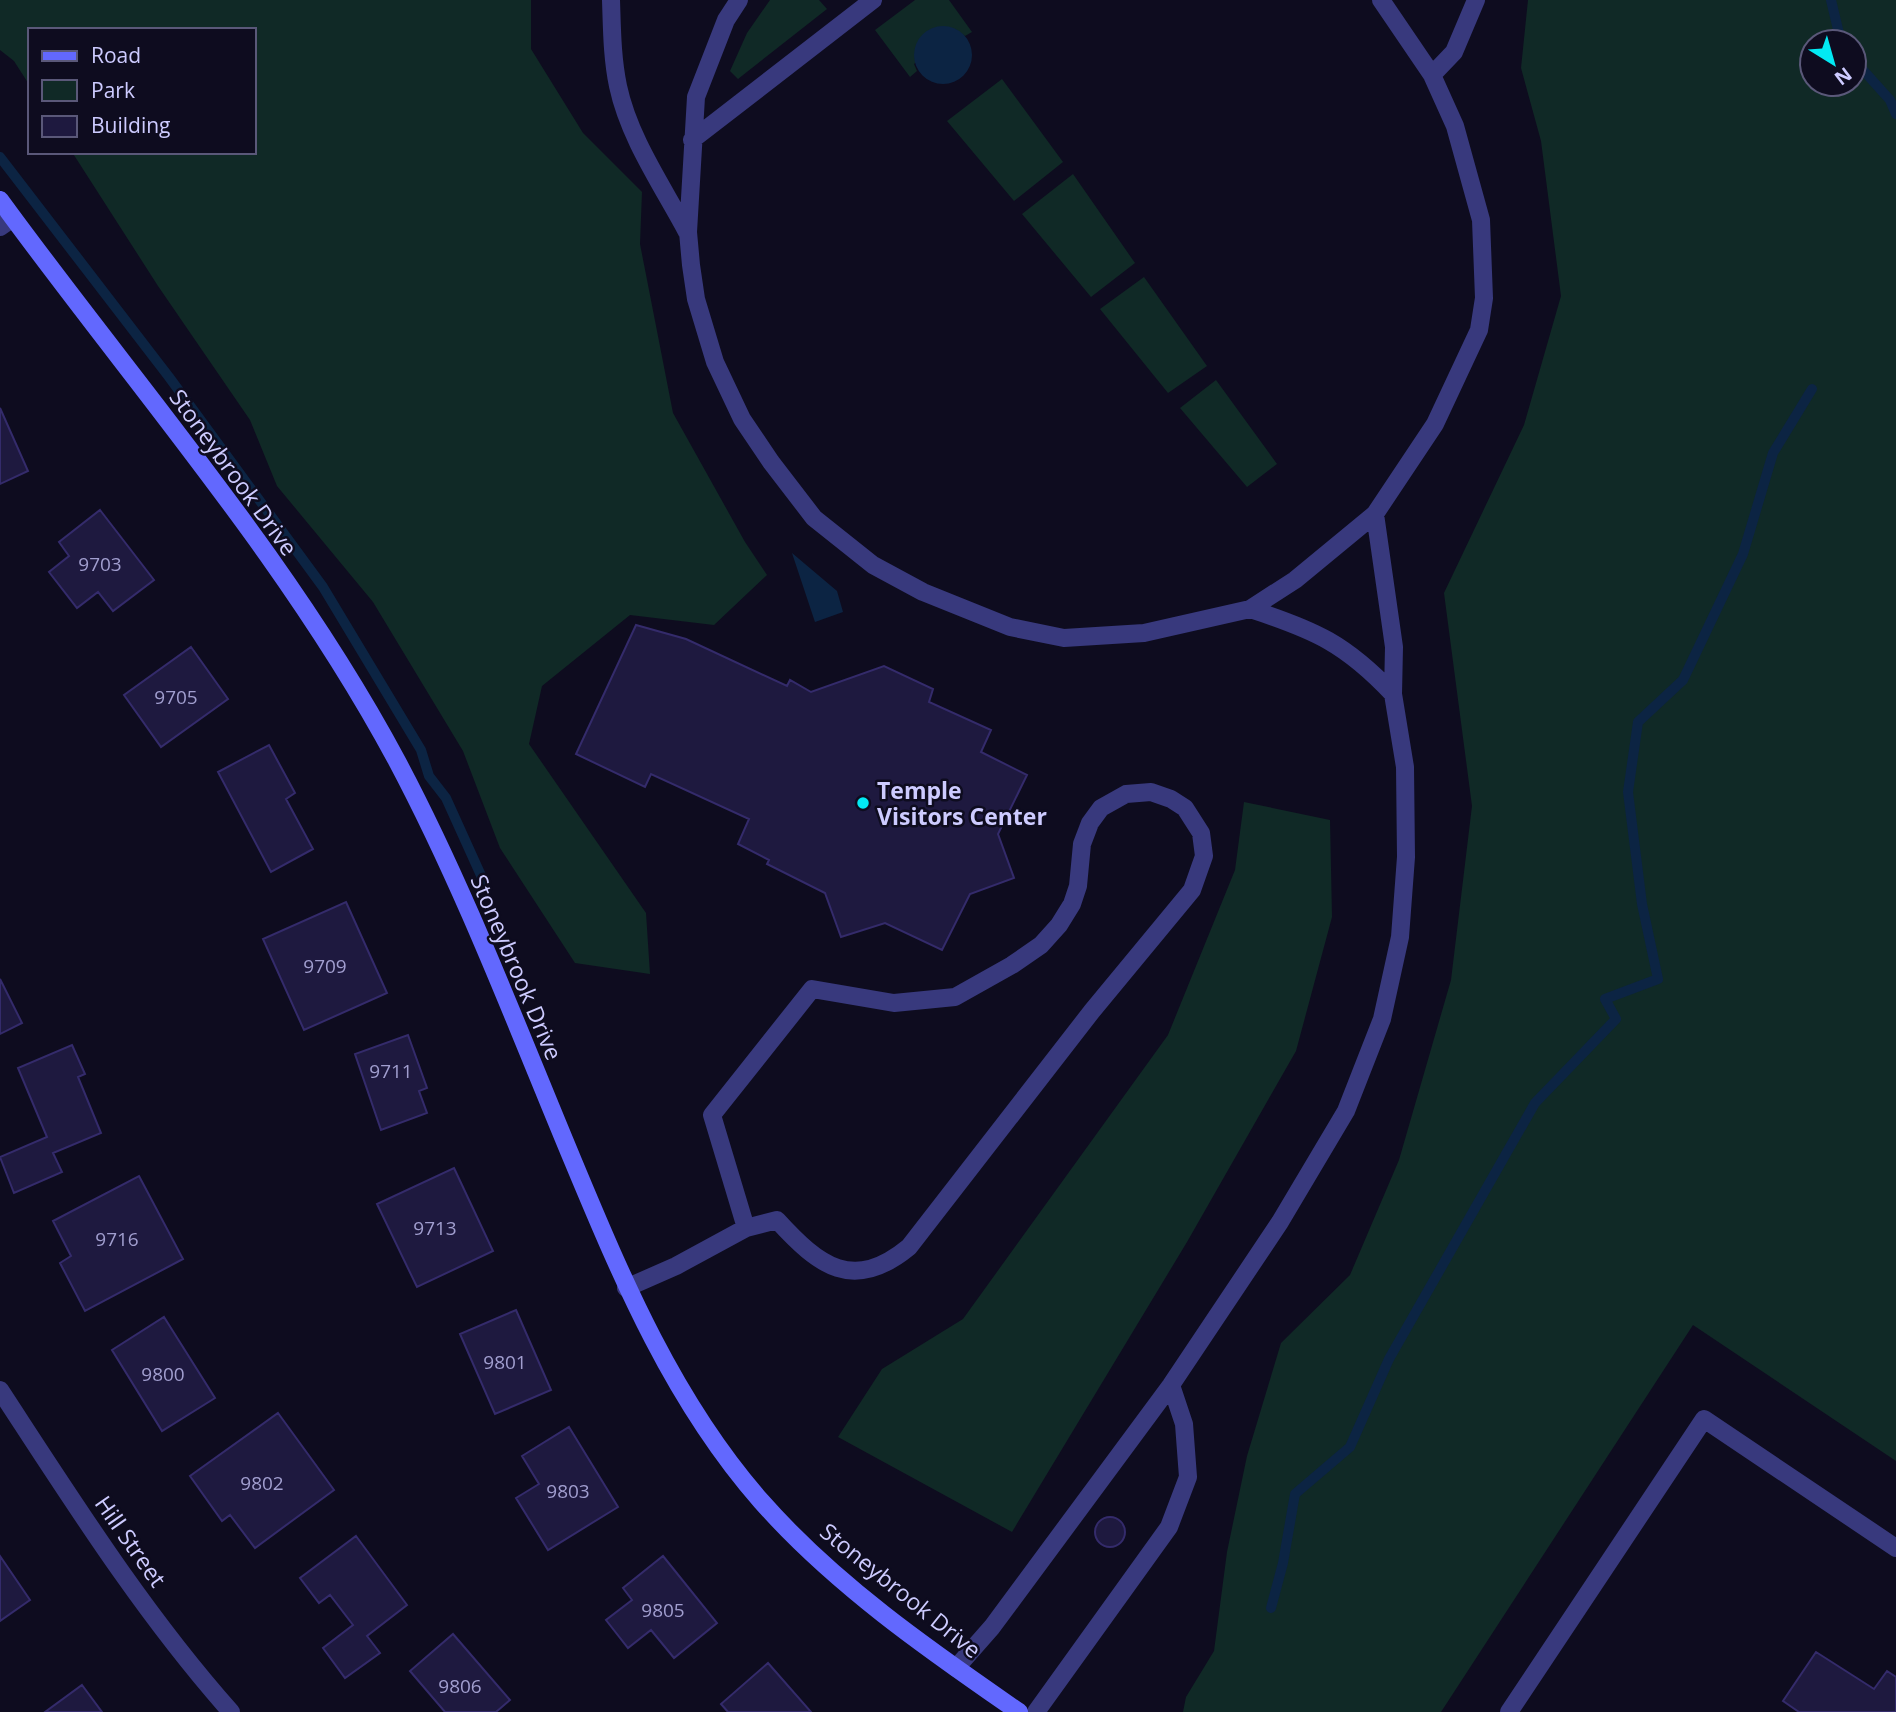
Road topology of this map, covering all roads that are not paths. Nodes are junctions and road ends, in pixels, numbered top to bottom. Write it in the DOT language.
graph roads {
  1 [pos="611,0"];
  2 [pos="739,0"];
  3 [pos="873,0"];
  4 [pos="1381,0"];
  5 [pos="1476,0"];
  6 [pos="1432,75"];
  7 [pos="692,140"];
  8 [pos="0,200"];
  9 [pos="7,223"];
  10 [pos="688,233"];
  11 [pos="1375,514"];
  12 [pos="1250,609"];
  13 [pos="1393,694"];
  14 [pos="746,1228"];
  15 [pos="626,1288"];
  16 [pos="1171,1385"];
  17 [pos="0,1390"];
  18 [pos="1896,1548"];
  19 [pos="956,1668"];
  20 [pos="231,1712"];
  21 [pos="1020,1712"];
  22 [pos="1036,1712"];
  23 [pos="1509,1712"];
  1 -- 10 [label="street"];
  2 -- 7 [label="street"];
  3 -- 7 [label="street"];
  4 -- 6 [label="street"];
  5 -- 6 [label="street"];
  6 -- 11 [label="street"];
  7 -- 10 [label="street"];
  8 -- 9 [label="street, Stoneybrook Drive"];
  9 -- 15 [label="street, Stoneybrook Drive"];
  10 -- 12 [label="street"];
  11 -- 12 [label="street"];
  11 -- 13 [label="street"];
  12 -- 13 [label="street"];
  13 -- 16 [label="street"];
  14 -- 14 [label="street"];
  14 -- 15 [label="street"];
  15 -- 19 [label="street, Stoneybrook Drive"];
  16 -- 19 [label="street"];
  16 -- 22 [label="street"];
  17 -- 20 [label="street, Hill Street"];
  18 -- 23 [label="street"];
  19 -- 21 [label="street, Stoneybrook Drive"];
}
